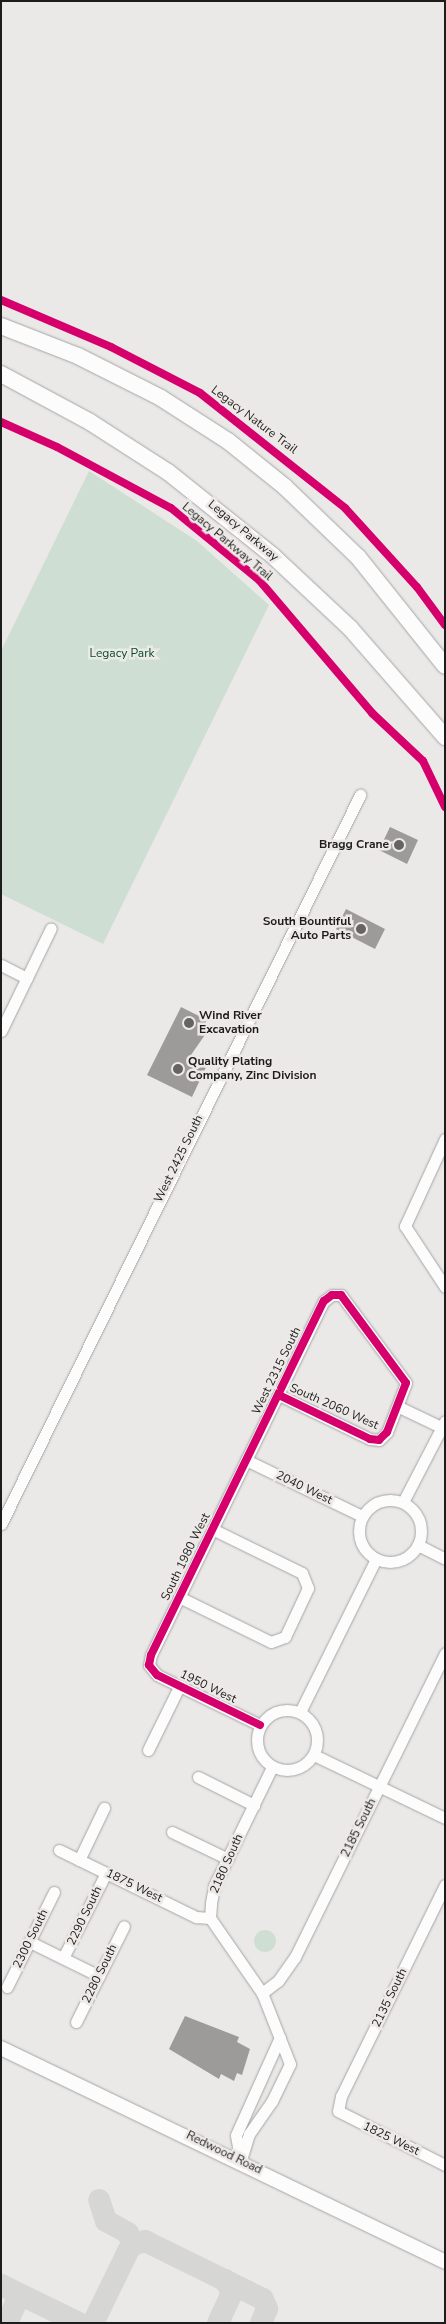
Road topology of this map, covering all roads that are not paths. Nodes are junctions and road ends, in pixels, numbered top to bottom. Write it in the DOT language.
graph roads {
  1 [pos="1,326"];
  2 [pos="1,374"];
  3 [pos="445,666"];
  4 [pos="445,737"];
  5 [pos="360,795"];
  6 [pos="51,928"];
  7 [pos="1,965"];
  8 [pos="27,978"];
  9 [pos="1,1031"];
  10 [pos="445,1140"];
  11 [pos="445,1287"];
  12 [pos="279,1395"];
  13 [pos="399,1407"];
  14 [pos="443,1424"];
  15 [pos="246,1460"];
  16 [pos="403,1502"];
  17 [pos="362,1516"];
  18 [pos="1,1524"];
  19 [pos="212,1529"];
  20 [pos="418,1545"];
  21 [pos="376,1558"];
  22 [pos="445,1559"];
  23 [pos="179,1597"];
  24 [pos="445,1654"];
  25 [pos="149,1665"];
  26 [pos="180,1685"];
  27 [pos="300,1712"];
  28 [pos="260,1725"];
  29 [pos="148,1750"];
  30 [pos="314,1755"];
  31 [pos="272,1767"];
  32 [pos="198,1777"];
  33 [pos="379,1787"];
  34 [pos="254,1805"];
  35 [pos="104,1808"];
  36 [pos="445,1818"];
  37 [pos="172,1832"];
  38 [pos="59,1850"];
  39 [pos="228,1859"];
  40 [pos="79,1860"];
  41 [pos="106,1873"];
  42 [pos="445,1885"];
  43 [pos="54,1892"];
  44 [pos="210,1918"];
  45 [pos="124,1926"];
  46 [pos="30,1942"];
  47 [pos="64,1958"];
  48 [pos="99,1976"];
  49 [pos="7,1987"];
  50 [pos="262,1993"];
  51 [pos="76,2022"];
  52 [pos="280,2037"];
  53 [pos="1,2048"];
  54 [pos="338,2111"];
  55 [pos="240,2160"];
  56 [pos="445,2165"];
  57 [pos="445,2262"];
  1 -- 3 [label="highway"];
  2 -- 4 [label="highway, Legacy Parkway"];
  5 -- 18 [label="street, West 2425 South"];
  6 -- 8 [label="street"];
  7 -- 8 [label="street"];
  8 -- 9 [label="street"];
  10 -- 11 [label="street"];
  12 -- 13 [label="street, South 2060 West"];
  12 -- 13 [label="street, West 2315 South"];
  12 -- 15 [label="street, West 2315 South"];
  13 -- 14 [label="street"];
  14 -- 16 [label="street"];
  15 -- 17 [label="street, 2040 West"];
  15 -- 19 [label="street, South 1980 West"];
  16 -- 17 [label="street"];
  16 -- 20 [label="street"];
  17 -- 21 [label="street"];
  19 -- 23 [label="street, South 1980 West"];
  19 -- 23 [label="street, South 1980 West"];
  20 -- 21 [label="street"];
  20 -- 22 [label="street"];
  21 -- 27 [label="street"];
  23 -- 25 [label="street, South 1980 West"];
  24 -- 33 [label="street, 2185 South"];
  25 -- 26 [label="street, 1950 West"];
  26 -- 28 [label="street, 1950 West"];
  26 -- 29 [label="street"];
  27 -- 28 [label="street"];
  27 -- 30 [label="street"];
  28 -- 31 [label="street"];
  30 -- 31 [label="street"];
  30 -- 33 [label="street"];
  31 -- 34 [label="street, 2180 South"];
  32 -- 34 [label="street"];
  33 -- 36 [label="street"];
  33 -- 50 [label="street, 2185 South"];
  34 -- 39 [label="street, 2180 South"];
  35 -- 40 [label="street"];
  37 -- 39 [label="street"];
  38 -- 40 [label="street, 1875 West"];
  39 -- 44 [label="street, 2180 South"];
  40 -- 41 [label="street, 1875 West"];
  41 -- 44 [label="street, 1875 West"];
  41 -- 47 [label="street, 2290 South"];
  42 -- 54 [label="street, 2135 South"];
  43 -- 46 [label="street, 2300 South"];
  44 -- 50 [label="street"];
  45 -- 48 [label="street, 2280 South"];
  46 -- 47 [label="street"];
  46 -- 49 [label="street, 2300 South"];
  47 -- 48 [label="street"];
  48 -- 51 [label="street, 2280 South"];
  50 -- 52 [label="street"];
  52 -- 55 [label="street"];
  52 -- 55 [label="street"];
  53 -- 55 [label="main road, Redwood Road"];
  54 -- 56 [label="street, 1825 West"];
  55 -- 57 [label="main road, Redwood Road"];
}
